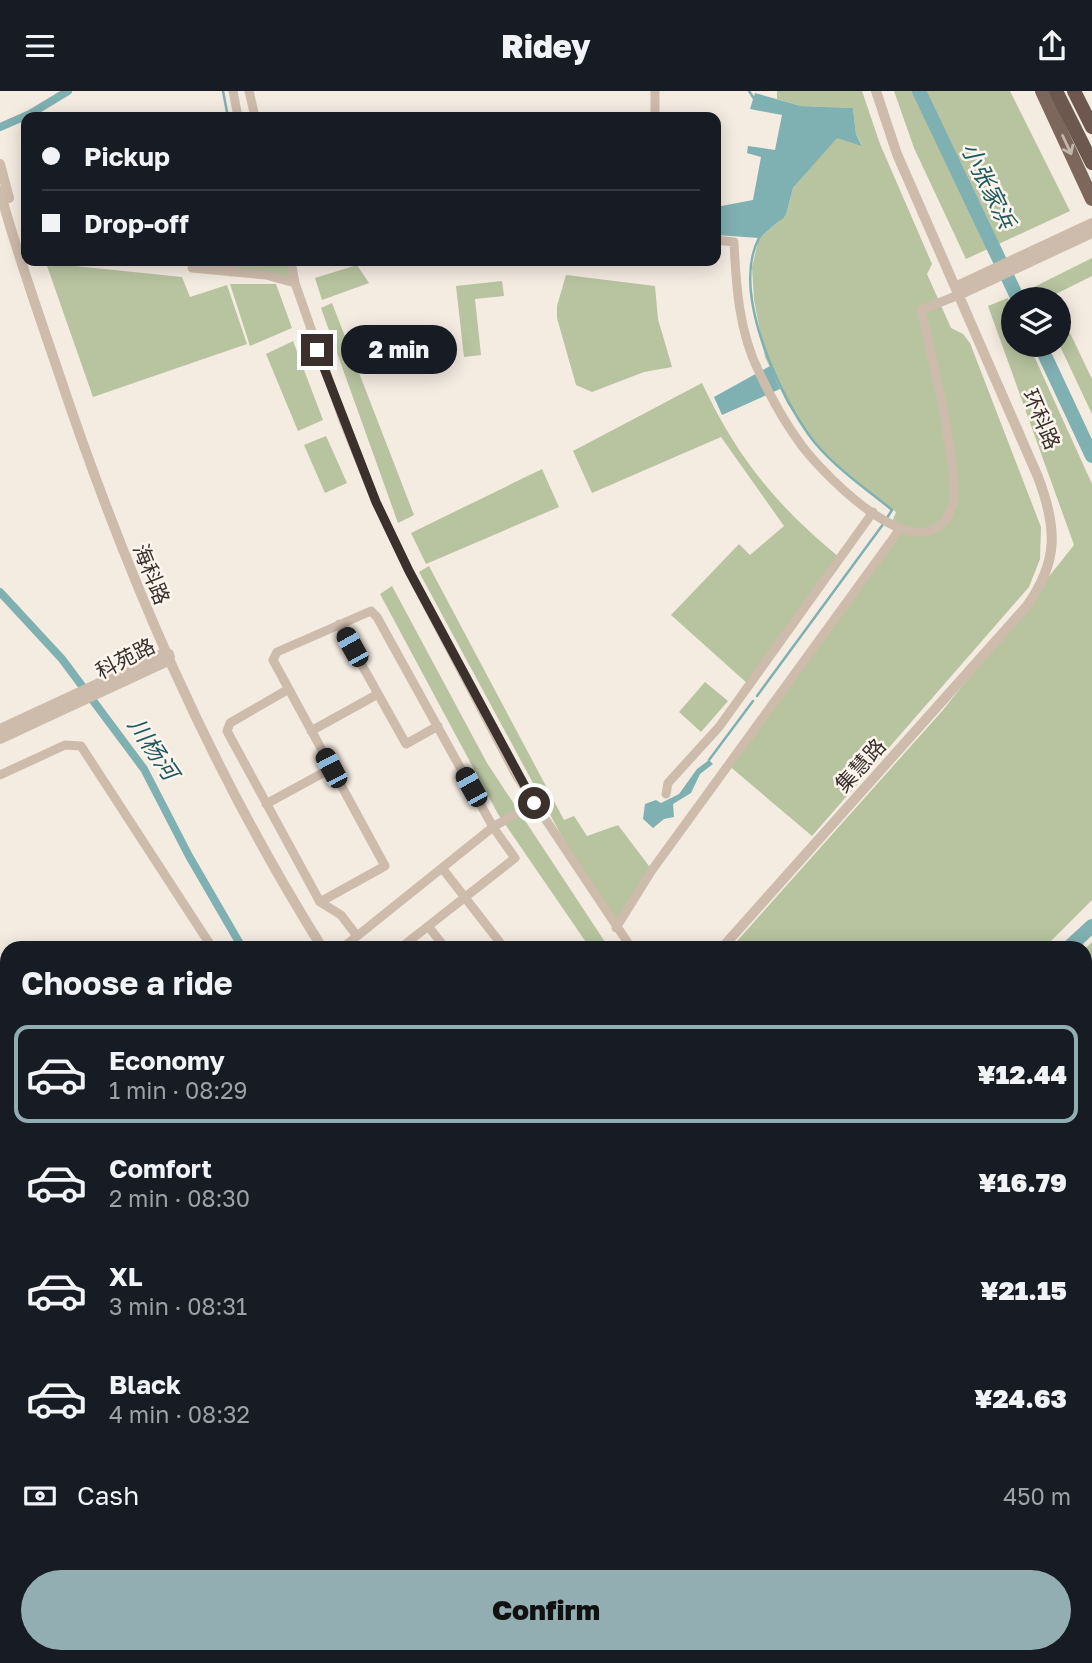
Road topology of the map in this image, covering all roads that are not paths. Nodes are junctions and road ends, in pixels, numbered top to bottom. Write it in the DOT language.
graph roads {
  1 [pos="233,91"];
  2 [pos="249,91"];
  3 [pos="656,91"];
  4 [pos="876,91"];
  5 [pos="883,91"];
  6 [pos="1042,91"];
  7 [pos="1055,91"];
  8 [pos="1074,91"];
  9 [pos="1080,91"];
  10 [pos="237,112"];
  11 [pos="254,112"];
  12 [pos="655,112"];
  13 [pos="1092,113"];
  14 [pos="1092,127"];
  15 [pos="1092,163"];
  16 [pos="0,165"];
  17 [pos="0,191"];
  18 [pos="1092,199"];
  19 [pos="1092,223"];
  20 [pos="1092,233"];
  21 [pos="21,238"];
  22 [pos="721,241"];
  23 [pos="1024,260"];
  24 [pos="21,263"];
  25 [pos="22,266"];
  26 [pos="29,266"];
  27 [pos="232,266"];
  28 [pos="292,266"];
  29 [pos="192,268"];
  30 [pos="231,272"];
  31 [pos="295,283"];
  32 [pos="962,289"];
  33 [pos="877,515"];
  34 [pos="900,529"];
  35 [pos="1030,608"];
  36 [pos="339,624"];
  37 [pos="168,656"];
  38 [pos="287,690"];
  39 [pos="378,694"];
  40 [pos="73,701"];
  41 [pos="438,726"];
  42 [pos="0,729"];
  43 [pos="311,731"];
  44 [pos="0,739"];
  45 [pos="331,768"];
  46 [pos="0,775"];
  47 [pos="666,795"];
  48 [pos="534,803"];
  49 [pos="266,804"];
  50 [pos="493,827"];
  51 [pos="442,868"];
  52 [pos="465,897"];
  53 [pos="320,902"];
  54 [pos="428,926"];
  55 [pos="616,928"];
  56 [pos="357,936"];
  57 [pos="208,941"];
  58 [pos="318,941"];
  59 [pos="325,941"];
  60 [pos="351,941"];
  61 [pos="409,941"];
  62 [pos="440,941"];
  63 [pos="499,941"];
  64 [pos="626,941"];
  65 [pos="728,941"];
  66 [pos="737,941"];
  1 -- 10 [label="street"];
  2 -- 11 [label="street"];
  3 -- 12 [label="street"];
  4 -- 32 [label="street, 环科路"];
  5 -- 32 [label="street, 环科路"];
  6 -- 18 [label="main road, one-way"];
  7 -- 15 [label="highway"];
  8 -- 14 [label="highway"];
  9 -- 13 [label="main road"];
  16 -- 21 [label="street, 海科路"];
  17 -- 24 [label="street, 海科路"];
  19 -- 23 [label="street"];
  20 -- 23 [label="street"];
  22 -- 33 [label="street"];
  23 -- 32 [label="street"];
  25 -- 37 [label="street, 海科路"];
  26 -- 37 [label="street, 海科路"];
  27 -- 30 [label="street"];
  28 -- 31 [label="street"];
  29 -- 30 [label="street"];
  30 -- 31 [label="street"];
  31 -- 48 [label="street"];
  32 -- 34 [label="street"];
  32 -- 35 [label="street, 环科路"];
  33 -- 34 [label="street"];
  33 -- 47 [label="street"];
  34 -- 55 [label="street"];
  35 -- 65 [label="street, 集慧路"];
  35 -- 66 [label="street, 集慧路"];
  36 -- 38 [label="street"];
  36 -- 39 [label="street"];
  36 -- 41 [label="street"];
  37 -- 40 [label="street, 科苑路"];
  37 -- 58 [label="street, 海科路"];
  37 -- 59 [label="street, 海科路"];
  38 -- 43 [label="street"];
  38 -- 49 [label="street"];
  39 -- 41 [label="street"];
  39 -- 43 [label="street"];
  40 -- 42 [label="street, 科苑路"];
  40 -- 44 [label="street, 科苑路"];
  41 -- 50 [label="street"];
  43 -- 45 [label="street"];
  45 -- 49 [label="street"];
  45 -- 53 [label="street"];
  46 -- 57 [label="street"];
  48 -- 50 [label="street"];
  48 -- 55 [label="street"];
  49 -- 53 [label="street"];
  50 -- 51 [label="street"];
  50 -- 52 [label="street"];
  51 -- 52 [label="street"];
  51 -- 56 [label="street"];
  52 -- 54 [label="street"];
  52 -- 63 [label="street"];
  53 -- 56 [label="street"];
  54 -- 61 [label="street"];
  54 -- 62 [label="street"];
  55 -- 64 [label="street"];
  56 -- 60 [label="street"];
}
